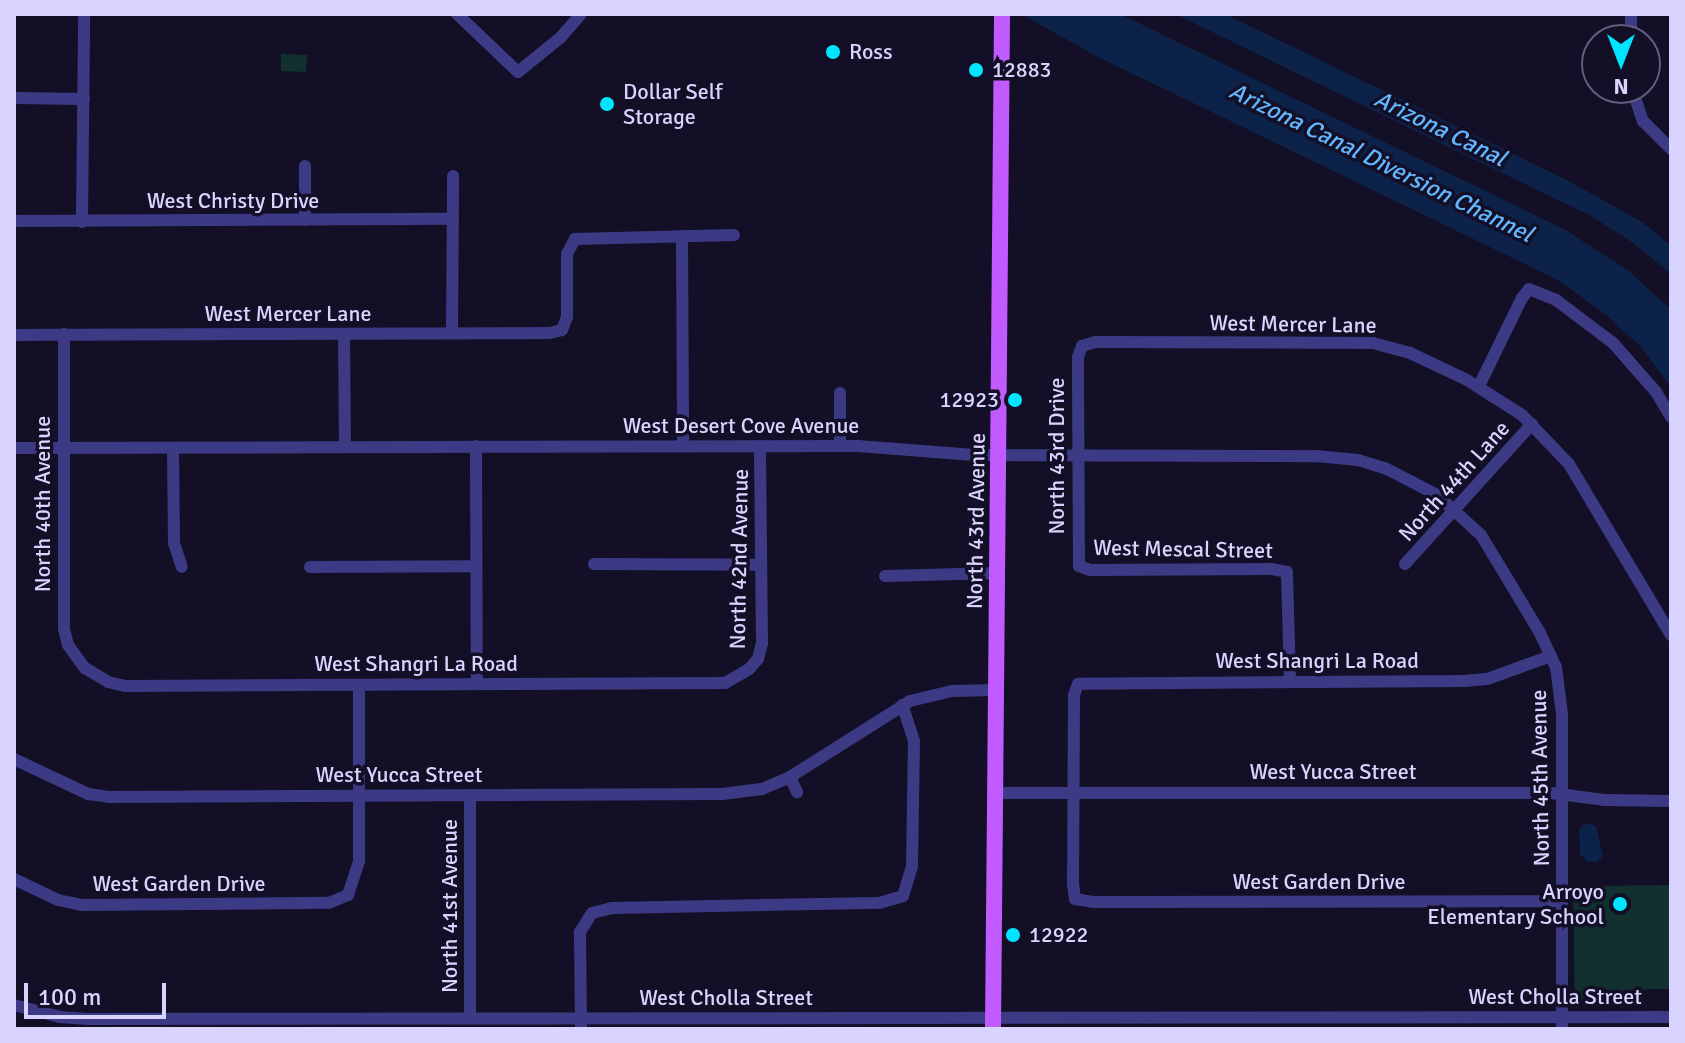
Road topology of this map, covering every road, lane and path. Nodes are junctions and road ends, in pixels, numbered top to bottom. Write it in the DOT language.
graph roads {
  1 [pos="84,14"];
  2 [pos="457,14"];
  3 [pos="581,14"];
  4 [pos="1002,14"];
  5 [pos="14,98"];
  6 [pos="84,99"];
  7 [pos="1637,104"];
  8 [pos="1643,121"];
  9 [pos="1630,128"];
  10 [pos="1671,149"];
  11 [pos="305,166"];
  12 [pos="453,176"];
  13 [pos="453,219"];
  14 [pos="305,220"];
  15 [pos="14,221"];
  16 [pos="82,222"];
  17 [pos="734,235"];
  18 [pos="682,236"];
  19 [pos="452,333"];
  20 [pos="64,334"];
  21 [pos="344,334"];
  22 [pos="14,335"];
  23 [pos="1082,346"];
  24 [pos="1479,386"];
  25 [pos="840,393"];
  26 [pos="1671,417"];
  27 [pos="1532,424"];
  28 [pos="476,446"];
  29 [pos="683,446"];
  30 [pos="760,446"];
  31 [pos="840,446"];
  32 [pos="345,447"];
  33 [pos="14,448"];
  34 [pos="64,448"];
  35 [pos="173,448"];
  36 [pos="999,455"];
  37 [pos="1078,456"];
  38 [pos="1455,509"];
  39 [pos="594,564"];
  40 [pos="1405,564"];
  41 [pos="761,565"];
  42 [pos="476,566"];
  43 [pos="1079,566"];
  44 [pos="182,567"];
  45 [pos="310,567"];
  46 [pos="998,573"];
  47 [pos="885,576"];
  48 [pos="1671,635"];
  49 [pos="1551,656"];
  50 [pos="85,668"];
  51 [pos="749,669"];
  52 [pos="1290,681"];
  53 [pos="477,684"];
  54 [pos="359,685"];
  55 [pos="997,690"];
  56 [pos="902,705"];
  57 [pos="14,759"];
  58 [pos="790,777"];
  59 [pos="797,792"];
  60 [pos="1074,792"];
  61 [pos="995,793"];
  62 [pos="1562,794"];
  63 [pos="360,795"];
  64 [pos="470,795"];
  65 [pos="1671,801"];
  66 [pos="14,879"];
  67 [pos="1562,901"];
  68 [pos="14,1005"];
  69 [pos="1671,1017"];
  70 [pos="470,1018"];
  71 [pos="774,1023"];
  72 [pos="993,1023"];
  73 [pos="1078,1023"];
  74 [pos="1439,1023"];
  75 [pos="1562,1023"];
  76 [pos="199,1024"];
  77 [pos="581,1024"];
  78 [pos="1317,1024"];
  1 -- 6 [label="street"];
  2 -- 3 [label="street"];
  4 -- 36 [label="main road, North 43rd Avenue"];
  5 -- 6 [label="street"];
  6 -- 16 [label="street"];
  7 -- 8 [label="street"];
  8 -- 9 [label="street"];
  8 -- 10 [label="street"];
  11 -- 14 [label="street"];
  12 -- 13 [label="street"];
  13 -- 14 [label="street, West Christy Drive"];
  13 -- 19 [label="street"];
  14 -- 16 [label="street, West Christy Drive"];
  15 -- 16 [label="street, West Christy Drive"];
  17 -- 18 [label="street"];
  18 -- 19 [label="street, West Mercer Lane"];
  18 -- 29 [label="street"];
  19 -- 21 [label="street, West Mercer Lane"];
  20 -- 21 [label="street, West Mercer Lane"];
  20 -- 22 [label="street, West Mercer Lane"];
  20 -- 34 [label="street, North 40th Avenue"];
  21 -- 32 [label="street"];
  23 -- 24 [label="street, West Mercer Lane"];
  23 -- 37 [label="street, North 43rd Drive"];
  24 -- 26 [label="street"];
  24 -- 27 [label="street, West Mercer Lane"];
  25 -- 31 [label="street"];
  27 -- 38 [label="street, North 44th Lane"];
  27 -- 48 [label="street, West Mercer Lane"];
  28 -- 29 [label="street, West Desert Cove Avenue"];
  28 -- 32 [label="street, West Desert Cove Avenue"];
  28 -- 42 [label="street"];
  29 -- 30 [label="street, West Desert Cove Avenue"];
  30 -- 31 [label="street, West Desert Cove Avenue"];
  30 -- 41 [label="street, North 42nd Avenue"];
  31 -- 36 [label="street, West Desert Cove Avenue"];
  32 -- 35 [label="street, West Desert Cove Avenue"];
  33 -- 34 [label="street, West Desert Cove Avenue"];
  34 -- 35 [label="street, West Desert Cove Avenue"];
  34 -- 50 [label="street, North 40th Avenue"];
  35 -- 44 [label="street"];
  36 -- 37 [label="street, West Desert Cove Avenue"];
  36 -- 46 [label="main road, North 43rd Avenue"];
  37 -- 38 [label="street, West Desert Cove Avenue"];
  37 -- 43 [label="street, North 43rd Drive"];
  38 -- 40 [label="street, North 44th Lane"];
  38 -- 49 [label="street, North 45th Avenue"];
  39 -- 41 [label="street"];
  41 -- 51 [label="street, North 42nd Avenue"];
  42 -- 45 [label="street"];
  42 -- 53 [label="street"];
  43 -- 52 [label="street, West Mescal Street"];
  46 -- 47 [label="street"];
  46 -- 55 [label="main road, North 43rd Avenue"];
  49 -- 52 [label="street, West Shangri La Road"];
  49 -- 62 [label="street, North 45th Avenue"];
  50 -- 54 [label="street, West Shangri La Road"];
  51 -- 53 [label="street, West Shangri La Road"];
  52 -- 60 [label="street, West Shangri La Road"];
  53 -- 54 [label="street, West Shangri La Road"];
  54 -- 63 [label="street"];
  55 -- 56 [label="street, West Yucca Street"];
  55 -- 61 [label="main road, North 43rd Avenue"];
  56 -- 58 [label="street, West Yucca Street"];
  56 -- 77 [label="street"];
  57 -- 63 [label="street, West Yucca Street"];
  58 -- 59 [label="street"];
  58 -- 64 [label="street, West Yucca Street"];
  60 -- 61 [label="street, West Yucca Street"];
  60 -- 62 [label="street, West Yucca Street"];
  60 -- 67 [label="street, West Garden Drive"];
  61 -- 72 [label="main road, North 43rd Avenue"];
  62 -- 65 [label="street, West Yucca Street"];
  62 -- 67 [label="street, North 45th Avenue"];
  63 -- 64 [label="street, West Yucca Street"];
  63 -- 66 [label="street, West Garden Drive"];
  64 -- 70 [label="street, North 41st Avenue"];
  67 -- 75 [label="street, North 45th Avenue"];
  68 -- 76 [label="street, West Cholla Street"];
  69 -- 75 [label="street, West Cholla Street"];
  70 -- 76 [label="street, West Cholla Street"];
  70 -- 77 [label="street, West Cholla Street"];
  71 -- 72 [label="street, West Cholla Street"];
  71 -- 77 [label="street, West Cholla Street"];
  72 -- 73 [label="street, West Cholla Street"];
  73 -- 78 [label="street, West Cholla Street"];
  74 -- 75 [label="street, West Cholla Street"];
  74 -- 78 [label="street, West Cholla Street"];
}
